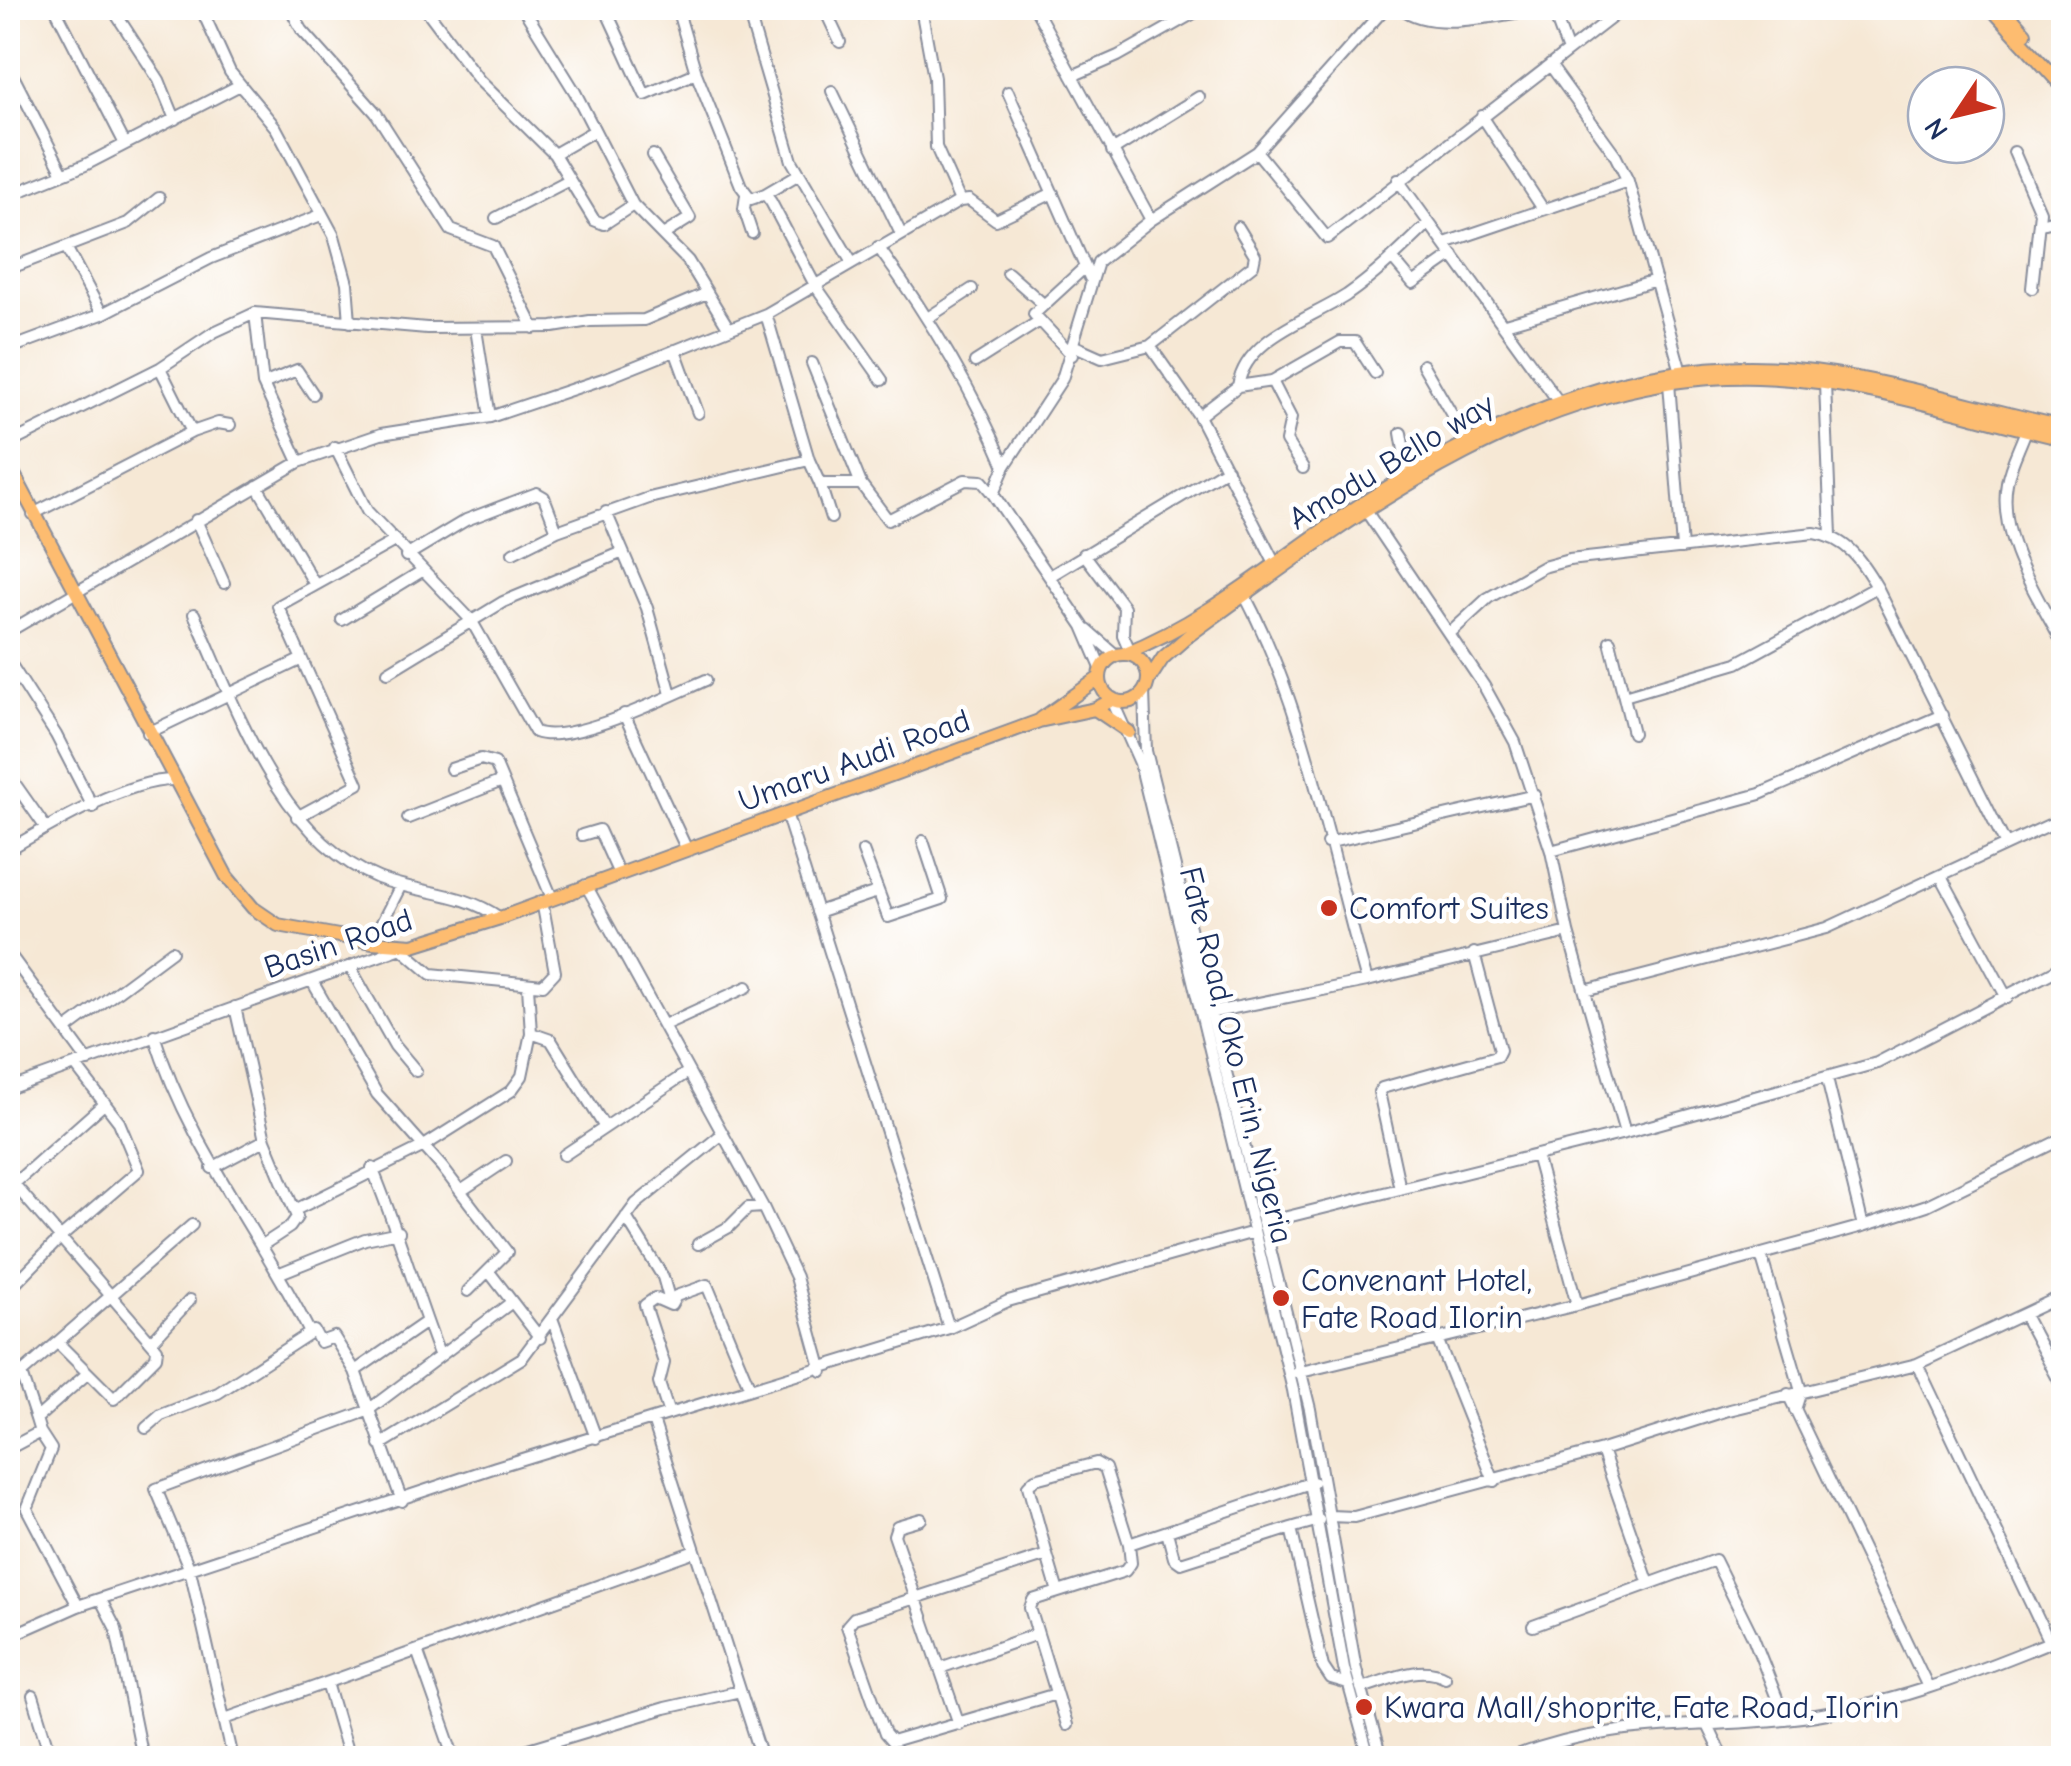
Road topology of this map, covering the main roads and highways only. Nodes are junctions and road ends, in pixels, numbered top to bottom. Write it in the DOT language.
graph roads {
  1 [pos="1991,8"];
  2 [pos="2003,8"];
  3 [pos="2064,76"];
  4 [pos="2064,88"];
  5 [pos="2064,427"];
  6 [pos="2064,438"];
  7 [pos="8,463"];
  8 [pos="1364,508"];
  9 [pos="1123,653"];
  10 [pos="1100,673"];
  11 [pos="1146,686"];
  12 [pos="1112,700"];
  13 [pos="1094,709"];
  14 [pos="1038,721"];
  15 [pos="1129,732"];
  16 [pos="686,850"];
  1 -- 4 [label="main road"];
  2 -- 3 [label="main road"];
  5 -- 8 [label="main road, Amodu Bello way"];
  6 -- 8 [label="main road, Amodu Bello way"];
  7 -- 16 [label="main road, Basin Road"];
  8 -- 9 [label="main road, Amodu Bello way"];
  8 -- 11 [label="main road, Amodu Bello way"];
  9 -- 10 [label="main road"];
  9 -- 11 [label="main road"];
  10 -- 12 [label="main road"];
  10 -- 14 [label="main road"];
  11 -- 12 [label="main road"];
  12 -- 13 [label="main road"];
  13 -- 14 [label="main road"];
  13 -- 15 [label="main road"];
  14 -- 16 [label="main road, Umaru Audi Road"];
}
